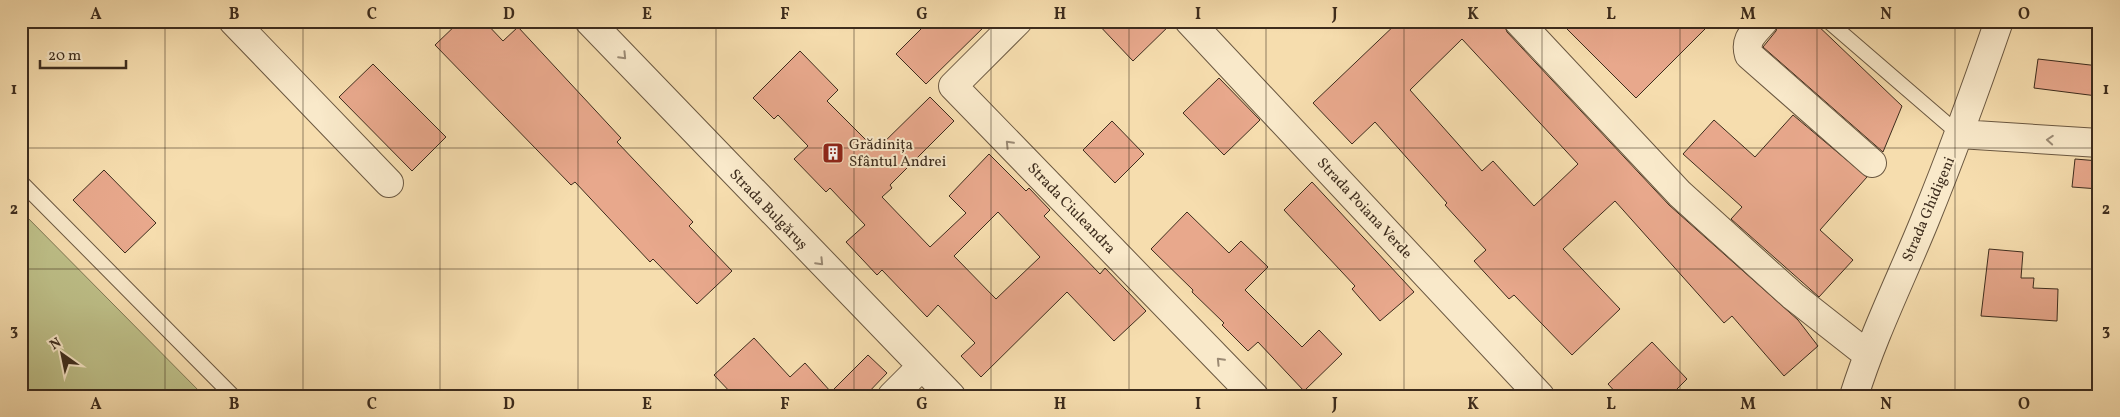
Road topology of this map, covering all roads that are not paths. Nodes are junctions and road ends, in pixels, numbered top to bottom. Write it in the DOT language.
graph roads {
  1 [pos="233,21"];
  2 [pos="589,21"];
  3 [pos="1018,21"];
  4 [pos="1189,21"];
  5 [pos="1518,21"];
  6 [pos="1764,21"];
  7 [pos="1828,21"];
  8 [pos="1999,21"];
  9 [pos="1959,134"];
  10 [pos="2099,143"];
  11 [pos="1872,163"];
  12 [pos="21,182"];
  13 [pos="389,183"];
  14 [pos="1868,355"];
  15 [pos="922,366"];
  16 [pos="233,396"];
  17 [pos="892,396"];
  18 [pos="951,396"];
  19 [pos="1254,396"];
  20 [pos="1540,396"];
  21 [pos="1854,396"];
  1 -- 13 [label="street"];
  2 -- 15 [label="street, Strada Bulgăruș, one-way"];
  19 -- 3 [label="street, Strada Ciuleandra, one-way"];
  4 -- 20 [label="street, Strada Poiana Verde"];
  5 -- 14 [label="street"];
  6 -- 11 [label="street"];
  7 -- 9 [label="lane"];
  8 -- 9 [label="street, Strada Ghidigeni"];
  10 -- 9 [label="street, one-way"];
  9 -- 14 [label="street, Strada Ghidigeni"];
  12 -- 16 [label="lane"];
  14 -- 21 [label="street, Strada Ghidigeni"];
  15 -- 17 [label="street"];
  15 -- 18 [label="street, Strada Bulgăruș"];
}
